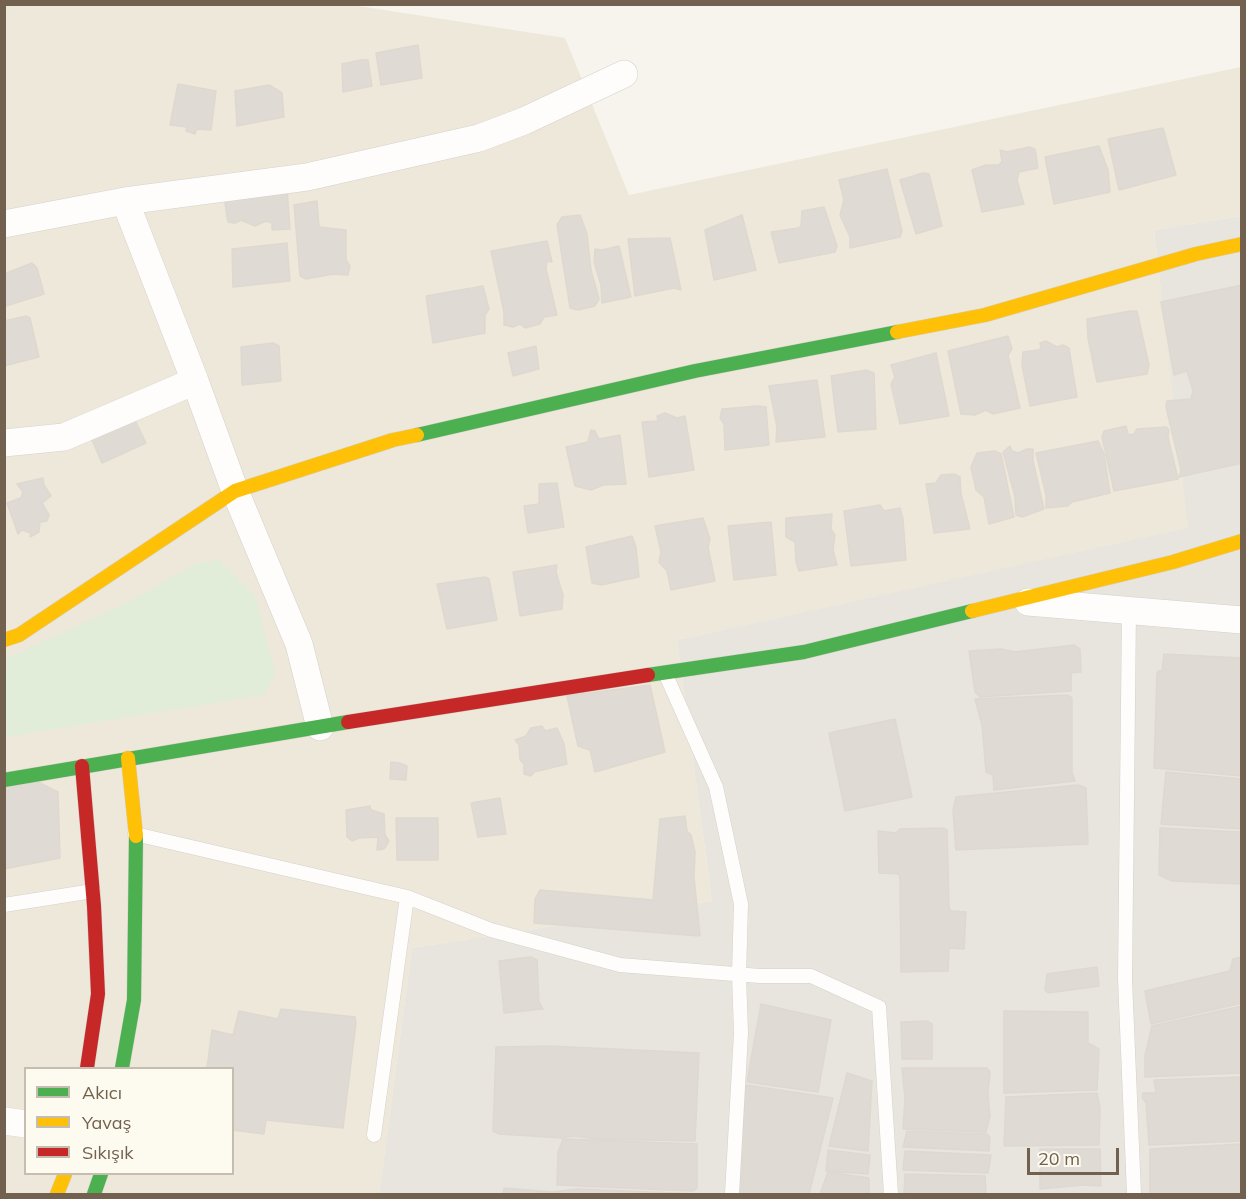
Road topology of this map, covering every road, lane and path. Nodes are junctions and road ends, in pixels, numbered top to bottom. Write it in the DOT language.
graph roads {
  1 [pos="624,74"];
  2 [pos="125,201"];
  3 [pos="4,224"];
  4 [pos="1242,244"];
  5 [pos="195,381"];
  6 [pos="4,443"];
  7 [pos="235,491"];
  8 [pos="1242,541"];
  9 [pos="1015,601"];
  10 [pos="1129,611"];
  11 [pos="1242,620"];
  12 [pos="4,640"];
  13 [pos="665,673"];
  14 [pos="320,727"];
  15 [pos="128,758"];
  16 [pos="82,766"];
  17 [pos="4,780"];
  18 [pos="130,832"];
  19 [pos="93,891"];
  20 [pos="407,897"];
  21 [pos="4,905"];
  22 [pos="739,975"];
  23 [pos="87,1067"];
  24 [pos="122,1067"];
  25 [pos="4,1121"];
  26 [pos="24,1124"];
  27 [pos="374,1135"];
  28 [pos="64,1175"];
  29 [pos="100,1175"];
  30 [pos="57,1194"];
  31 [pos="94,1194"];
  32 [pos="732,1194"];
  33 [pos="891,1194"];
  34 [pos="1134,1194"];
  1 -- 2 [label="street"];
  2 -- 3 [label="street"];
  2 -- 5 [label="street"];
  4 -- 7 [label="street"];
  5 -- 6 [label="street"];
  5 -- 7 [label="street"];
  7 -- 12 [label="street"];
  7 -- 14 [label="street"];
  8 -- 9 [label="street"];
  9 -- 10 [label="street"];
  9 -- 13 [label="street"];
  10 -- 11 [label="street"];
  10 -- 34 [label="lane"];
  13 -- 14 [label="street"];
  13 -- 22 [label="lane"];
  14 -- 15 [label="street"];
  15 -- 16 [label="street"];
  15 -- 18 [label="street"];
  16 -- 17 [label="street"];
  16 -- 19 [label="street"];
  18 -- 20 [label="lane"];
  18 -- 24 [label="street"];
  19 -- 21 [label="lane"];
  19 -- 23 [label="street"];
  20 -- 22 [label="lane"];
  20 -- 27 [label="lane"];
  22 -- 32 [label="lane"];
  22 -- 33 [label="lane"];
  25 -- 26 [label="street"];
  28 -- 30 [label="street"];
  29 -- 31 [label="street"];
}
